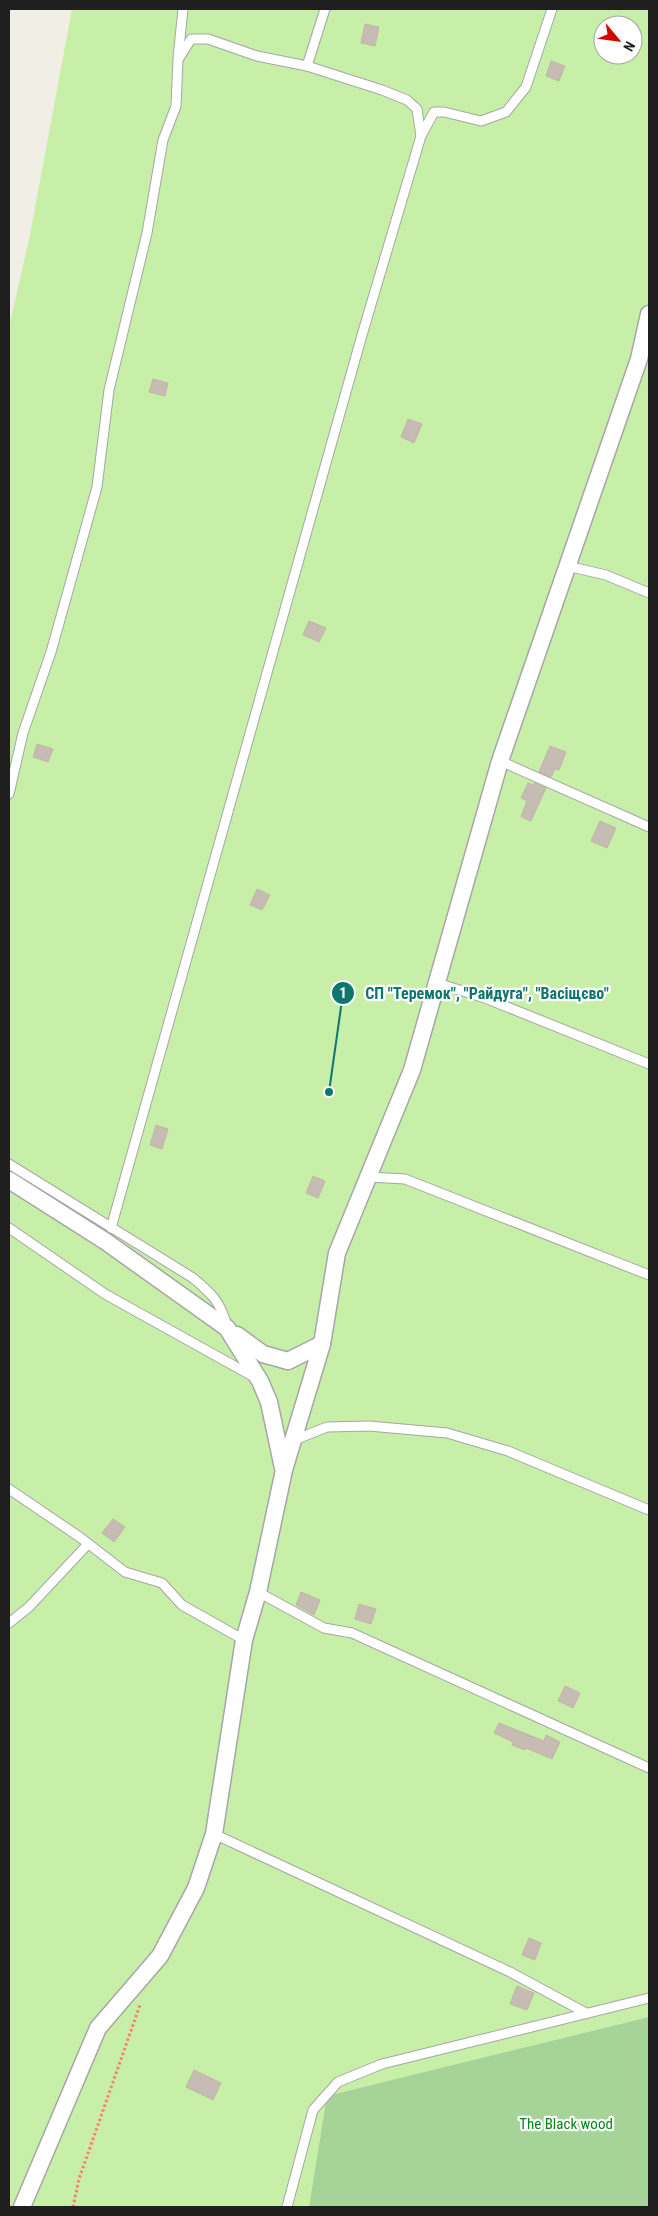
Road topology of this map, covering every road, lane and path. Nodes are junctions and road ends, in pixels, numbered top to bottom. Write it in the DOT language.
graph roads {
  1 [pos="183,9"];
  2 [pos="325,9"];
  3 [pos="552,9"];
  4 [pos="178,60"];
  5 [pos="307,66"];
  6 [pos="421,136"];
  7 [pos="649,314"];
  8 [pos="644,361"];
  9 [pos="567,566"];
  10 [pos="649,593"];
  11 [pos="500,761"];
  12 [pos="9,794"];
  13 [pos="649,827"];
  14 [pos="437,983"];
  15 [pos="649,1064"];
  16 [pos="9,1164"];
  17 [pos="368,1177"];
  18 [pos="9,1180"];
  19 [pos="9,1228"];
  20 [pos="111,1228"];
  21 [pos="649,1276"];
  22 [pos="227,1328"];
  23 [pos="322,1344"];
  24 [pos="260,1381"];
  25 [pos="292,1442"];
  26 [pos="284,1470"];
  27 [pos="9,1489"];
  28 [pos="649,1510"];
  29 [pos="88,1544"];
  30 [pos="258,1592"];
  31 [pos="9,1623"];
  32 [pos="244,1640"];
  33 [pos="649,1768"];
  34 [pos="214,1834"];
  35 [pos="144,1996"];
  36 [pos="649,1998"];
  37 [pos="586,2014"];
  38 [pos="22,2207"];
  39 [pos="72,2207"];
  40 [pos="287,2207"];
  1 -- 4 [label="lane"];
  2 -- 5 [label="lane"];
  3 -- 6 [label="lane"];
  4 -- 5 [label="lane"];
  4 -- 12 [label="lane"];
  5 -- 6 [label="lane"];
  6 -- 20 [label="lane"];
  7 -- 8 [label="street"];
  8 -- 9 [label="street"];
  9 -- 10 [label="lane"];
  9 -- 11 [label="street"];
  11 -- 13 [label="lane"];
  11 -- 14 [label="street"];
  14 -- 15 [label="lane"];
  14 -- 17 [label="street"];
  16 -- 20 [label="lane"];
  17 -- 21 [label="lane"];
  17 -- 23 [label="street"];
  18 -- 22 [label="street"];
  19 -- 24 [label="lane"];
  20 -- 22 [label="lane"];
  22 -- 23 [label="street"];
  22 -- 24 [label="street"];
  23 -- 25 [label="street"];
  24 -- 26 [label="street"];
  25 -- 26 [label="street"];
  25 -- 28 [label="lane"];
  26 -- 30 [label="street"];
  27 -- 29 [label="lane"];
  29 -- 31 [label="lane"];
  29 -- 32 [label="lane"];
  30 -- 32 [label="street"];
  30 -- 33 [label="lane"];
  32 -- 34 [label="street"];
  34 -- 37 [label="lane"];
  34 -- 38 [label="street"];
  35 -- 39 [label="path"];
  36 -- 37 [label="lane"];
  37 -- 40 [label="lane"];
}
